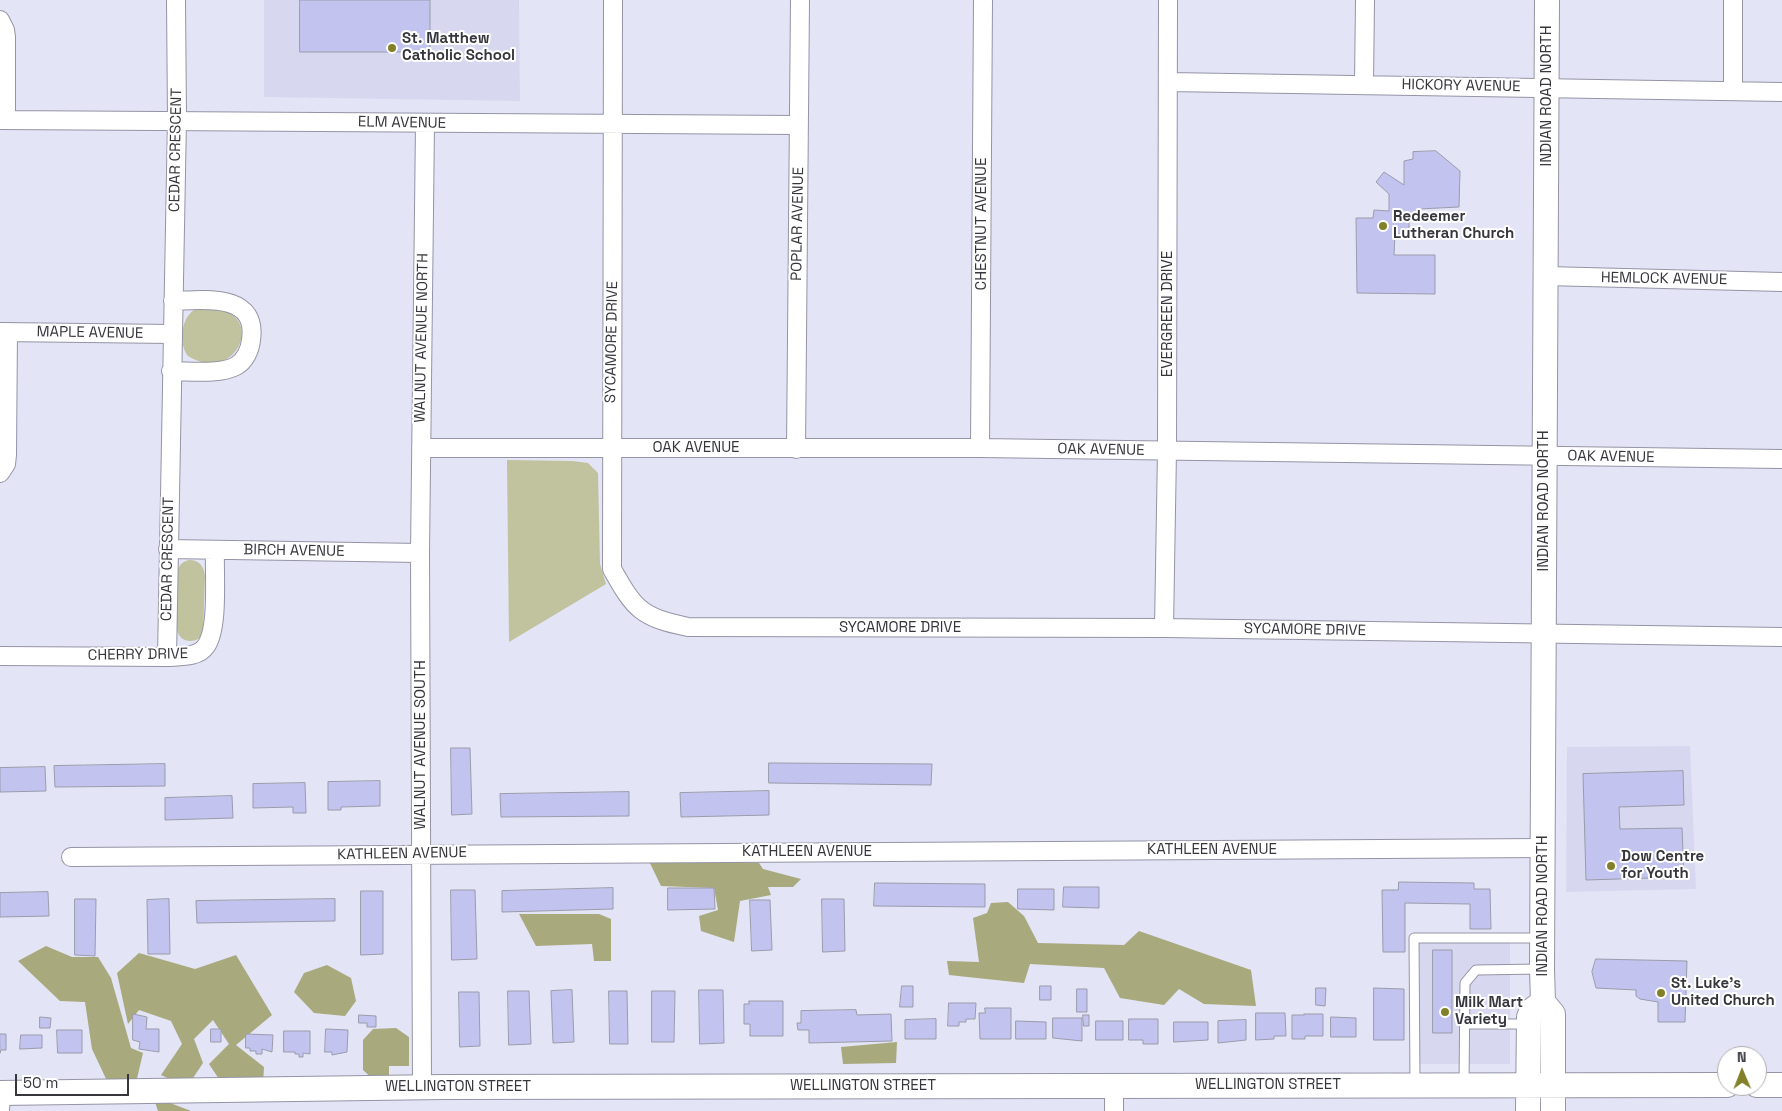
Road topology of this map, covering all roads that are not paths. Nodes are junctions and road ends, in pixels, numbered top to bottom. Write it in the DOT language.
graph roads {
  1 [pos="176,0"];
  2 [pos="613,0"];
  3 [pos="800,0"];
  4 [pos="983,0"];
  5 [pos="1168,0"];
  6 [pos="1365,0"];
  7 [pos="1547,0"];
  8 [pos="1733,0"];
  9 [pos="0,20"];
  10 [pos="1169,82"];
  11 [pos="1364,84"];
  12 [pos="1548,88"];
  13 [pos="1733,90"];
  14 [pos="1782,92"];
  15 [pos="176,119"];
  16 [pos="3,120"];
  17 [pos="425,124"];
  18 [pos="614,124"];
  19 [pos="798,125"];
  20 [pos="1546,276"];
  21 [pos="1782,282"];
  22 [pos="173,301"];
  23 [pos="4,332"];
  24 [pos="172,334"];
  25 [pos="171,372"];
  26 [pos="421,448"];
  27 [pos="611,448"];
  28 [pos="980,448"];
  29 [pos="796,449"];
  30 [pos="1168,450"];
  31 [pos="1544,456"];
  32 [pos="1782,460"];
  33 [pos="0,473"];
  34 [pos="168,549"];
  35 [pos="214,550"];
  36 [pos="420,553"];
  37 [pos="1164,628"];
  38 [pos="1544,634"];
  39 [pos="1782,637"];
  40 [pos="0,656"];
  41 [pos="167,657"];
  42 [pos="1543,848"];
  43 [pos="421,854"];
  44 [pos="71,857"];
  45 [pos="1543,938"];
  46 [pos="1542,969"];
  47 [pos="1542,1002"];
  48 [pos="1464,1024"];
  49 [pos="1529,1024"];
  50 [pos="1415,1084"];
  51 [pos="1554,1084"];
  52 [pos="1114,1085"];
  53 [pos="1464,1085"];
  54 [pos="1528,1085"];
  55 [pos="1717,1085"];
  56 [pos="1767,1085"];
  57 [pos="1782,1085"];
  58 [pos="422,1087"];
  59 [pos="0,1093"];
  60 [pos="0,1111"];
  61 [pos="1114,1111"];
  62 [pos="1528,1111"];
  63 [pos="1554,1111"];
  1 -- 15 [label="street, CEDAR CRESCENT"];
  2 -- 18 [label="street, SYCAMORE DRIVE"];
  3 -- 19 [label="street, POPLAR AVENUE"];
  4 -- 28 [label="street, CHESTNUT AVENUE"];
  5 -- 10 [label="street, EVERGREEN DRIVE"];
  6 -- 11 [label="street"];
  7 -- 12 [label="main road, INDIAN ROAD NORTH"];
  8 -- 13 [label="street"];
  9 -- 16 [label="street, ELM AVENUE"];
  10 -- 11 [label="street, HICKORY AVENUE"];
  10 -- 30 [label="street, EVERGREEN DRIVE"];
  11 -- 12 [label="street, HICKORY AVENUE"];
  12 -- 13 [label="street, HICKORY AVENUE"];
  12 -- 20 [label="main road, INDIAN ROAD NORTH"];
  13 -- 14 [label="street, HICKORY AVENUE"];
  15 -- 16 [label="street, ELM AVENUE"];
  15 -- 17 [label="street, ELM AVENUE"];
  15 -- 22 [label="street, CEDAR CRESCENT"];
  17 -- 18 [label="street, ELM AVENUE"];
  17 -- 26 [label="street, WALNUT AVENUE NORTH"];
  18 -- 19 [label="street, ELM AVENUE"];
  18 -- 27 [label="street, SYCAMORE DRIVE"];
  19 -- 29 [label="street, POPLAR AVENUE"];
  20 -- 21 [label="street, HEMLOCK AVENUE"];
  20 -- 31 [label="main road, INDIAN ROAD NORTH"];
  22 -- 24 [label="street, CEDAR CRESCENT"];
  22 -- 25 [label="street"];
  23 -- 24 [label="street, MAPLE AVENUE"];
  23 -- 33 [label="street, MAPLE AVENUE"];
  24 -- 25 [label="street, CEDAR CRESCENT"];
  25 -- 34 [label="street, CEDAR CRESCENT"];
  26 -- 27 [label="street, OAK AVENUE"];
  26 -- 36 [label="street, WALNUT AVENUE NORTH"];
  27 -- 29 [label="street, OAK AVENUE"];
  27 -- 37 [label="street, SYCAMORE DRIVE"];
  28 -- 29 [label="street, OAK AVENUE"];
  28 -- 30 [label="street, OAK AVENUE"];
  30 -- 31 [label="street, OAK AVENUE"];
  30 -- 37 [label="street, EVERGREEN DRIVE"];
  31 -- 32 [label="street, OAK AVENUE"];
  31 -- 38 [label="main road, INDIAN ROAD NORTH"];
  34 -- 35 [label="street, BIRCH AVENUE"];
  34 -- 41 [label="street, CEDAR CRESCENT"];
  35 -- 36 [label="street, BIRCH AVENUE"];
  35 -- 41 [label="street, CHERRY DRIVE"];
  36 -- 43 [label="street, WALNUT AVENUE SOUTH"];
  37 -- 38 [label="street, SYCAMORE DRIVE"];
  38 -- 39 [label="street, SYCAMORE DRIVE"];
  38 -- 42 [label="main road, INDIAN ROAD NORTH"];
  40 -- 41 [label="street, CHERRY DRIVE"];
  42 -- 43 [label="street, KATHLEEN AVENUE"];
  42 -- 45 [label="main road, INDIAN ROAD NORTH"];
  43 -- 44 [label="street, KATHLEEN AVENUE"];
  43 -- 58 [label="street, WALNUT AVENUE SOUTH"];
  45 -- 46 [label="main road, INDIAN ROAD NORTH"];
  45 -- 50 [label="lane"];
  46 -- 47 [label="main road, INDIAN ROAD NORTH"];
  46 -- 48 [label="lane"];
  47 -- 49 [label="main road"];
  47 -- 51 [label="main road, INDIAN ROAD NORTH"];
  48 -- 49 [label="lane"];
  48 -- 53 [label="lane"];
  49 -- 54 [label="main road"];
  50 -- 52 [label="main road, WELLINGTON STREET"];
  50 -- 53 [label="main road, WELLINGTON STREET"];
  51 -- 54 [label="main road, WELLINGTON STREET"];
  51 -- 55 [label="main road, WELLINGTON STREET"];
  51 -- 63 [label="main road, INDIAN ROAD NORTH"];
  52 -- 58 [label="main road, WELLINGTON STREET"];
  52 -- 61 [label="street"];
  53 -- 54 [label="main road, WELLINGTON STREET"];
  54 -- 62 [label="main road"];
  56 -- 57 [label="main road"];
  58 -- 59 [label="main road, WELLINGTON STREET"];
  59 -- 60 [label="street"];
}
